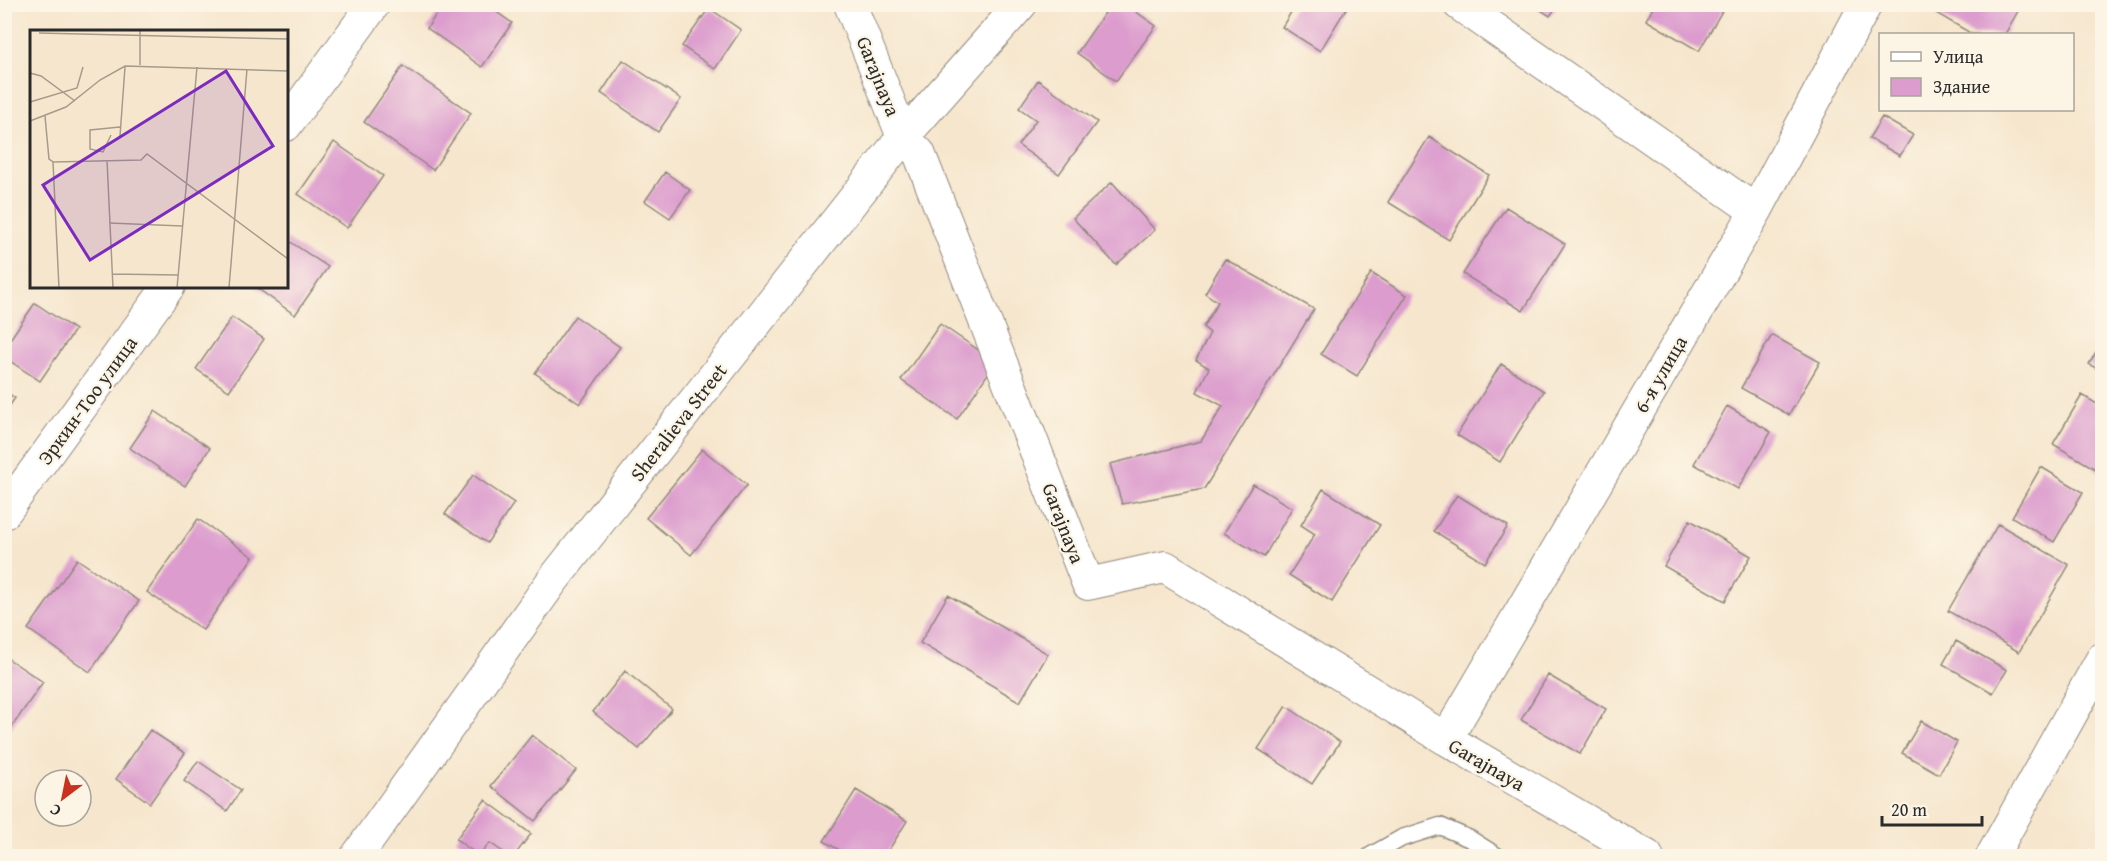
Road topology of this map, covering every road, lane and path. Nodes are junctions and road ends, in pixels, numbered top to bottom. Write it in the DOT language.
graph roads {
  1 [pos="374,4"];
  2 [pos="850,4"];
  3 [pos="1021,4"];
  4 [pos="1459,4"];
  5 [pos="1866,4"];
  6 [pos="288,122"];
  7 [pos="903,137"];
  8 [pos="1756,211"];
  9 [pos="168,288"];
  10 [pos="4,513"];
  11 [pos="2103,659"];
  12 [pos="1446,740"];
  13 [pos="357,856"];
  14 [pos="1370,856"];
  15 [pos="1497,856"];
  16 [pos="1647,856"];
  17 [pos="1992,856"];
  1 -- 6 [label="street"];
  2 -- 7 [label="street, Garajnaya"];
  3 -- 7 [label="street, Sheralieva Street"];
  4 -- 8 [label="street"];
  5 -- 8 [label="street, 6-я улица"];
  7 -- 12 [label="street, Garajnaya"];
  7 -- 13 [label="street, Sheralieva Street"];
  8 -- 12 [label="street, 6-я улица"];
  9 -- 10 [label="street, Эркин-Тоо улица"];
  11 -- 17 [label="street"];
  12 -- 16 [label="street, Garajnaya"];
  14 -- 15 [label="lane"];
}
